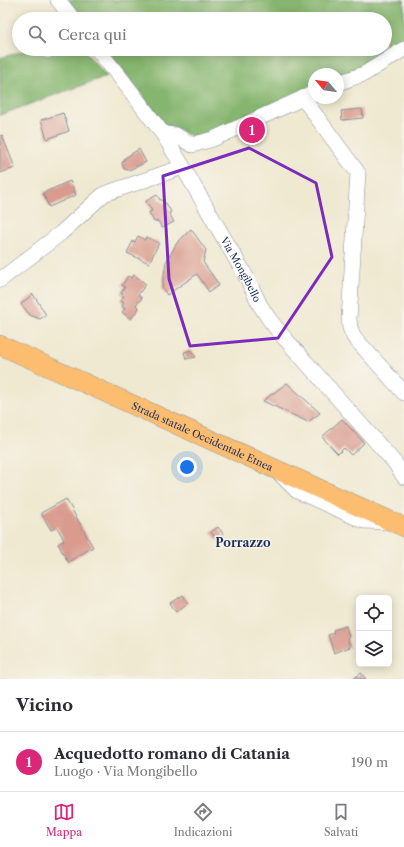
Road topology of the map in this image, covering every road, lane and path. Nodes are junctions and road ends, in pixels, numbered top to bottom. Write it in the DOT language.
graph roads {
  1 [pos="58,0"];
  2 [pos="67,12"];
  3 [pos="404,49"];
  4 [pos="103,56"];
  5 [pos="344,80"];
  6 [pos="308,95"];
  7 [pos="314,104"];
  8 [pos="163,134"];
  9 [pos="183,167"];
  10 [pos="0,280"];
  11 [pos="0,346"];
  12 [pos="404,393"];
  13 [pos="404,477"];
  14 [pos="399,524"];
  1 -- 2 [label="street"];
  3 -- 5 [label="street"];
  4 -- 8 [label="street, Via Mongibello"];
  6 -- 8 [label="street"];
  7 -- 12 [label="street"];
  8 -- 9 [label="street, Via Mongibello"];
  9 -- 10 [label="street"];
  9 -- 13 [label="street, Via Mongibello"];
  11 -- 14 [label="main road, Strada statale Occidentale Etnea"];
}
